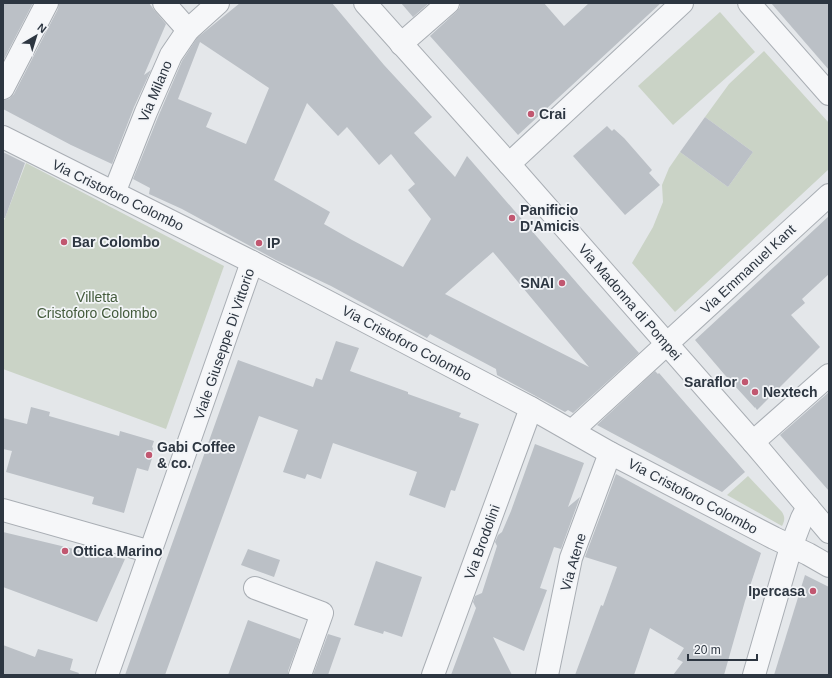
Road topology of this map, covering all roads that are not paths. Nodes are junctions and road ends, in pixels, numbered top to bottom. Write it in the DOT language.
graph roads {
  1 [pos="47,3"];
  2 [pos="164,3"];
  3 [pos="218,3"];
  4 [pos="365,3"];
  5 [pos="448,3"];
  6 [pos="682,3"];
  7 [pos="749,3"];
  8 [pos="188,30"];
  9 [pos="401,44"];
  10 [pos="3,88"];
  11 [pos="829,94"];
  12 [pos="3,137"];
  13 [pos="509,164"];
  14 [pos="114,193"];
  15 [pos="829,195"];
  16 [pos="252,262"];
  17 [pos="667,344"];
  18 [pos="829,374"];
  19 [pos="531,408"];
  20 [pos="572,431"];
  21 [pos="753,442"];
  22 [pos="610,453"];
  23 [pos="808,507"];
  24 [pos="3,510"];
  25 [pos="829,532"];
  26 [pos="829,544"];
  27 [pos="799,550"];
  28 [pos="151,552"];
  29 [pos="829,566"];
  30 [pos="255,588"];
  31 [pos="107,675"];
  32 [pos="300,675"];
  33 [pos="433,675"];
  34 [pos="547,675"];
  35 [pos="754,675"];
  1 -- 10 [label="street"];
  2 -- 8 [label="street"];
  3 -- 8 [label="street, Via Milano"];
  4 -- 9 [label="street, Via Madonna di Pompei"];
  5 -- 9 [label="street"];
  6 -- 13 [label="street"];
  7 -- 11 [label="street"];
  8 -- 14 [label="street, Via Milano"];
  9 -- 13 [label="street, Via Madonna di Pompei"];
  12 -- 14 [label="street, Via Cristoforo Colombo"];
  13 -- 17 [label="street, Via Madonna di Pompei"];
  14 -- 16 [label="street, Via Cristoforo Colombo"];
  15 -- 17 [label="street, Via Emmanuel Kant"];
  16 -- 19 [label="street, Via Cristoforo Colombo"];
  16 -- 28 [label="street, Viale Giuseppe Di Vittorio"];
  17 -- 20 [label="street, Via Emmanuel Kant"];
  17 -- 21 [label="street, Via Madonna di Pompei"];
  18 -- 21 [label="street"];
  19 -- 20 [label="street, Via Cristoforo Colombo"];
  19 -- 33 [label="street, Via Brodolini"];
  20 -- 22 [label="street, Via Cristoforo Colombo"];
  21 -- 23 [label="street, Via Madonna di Pompei"];
  22 -- 27 [label="street, Via Cristoforo Colombo"];
  22 -- 34 [label="street, Via Atene"];
  23 -- 25 [label="street, Via Madonna di Pompei"];
  23 -- 27 [label="street"];
  24 -- 28 [label="street"];
  26 -- 27 [label="street"];
  27 -- 29 [label="street, Via Cristoforo Colombo"];
  27 -- 35 [label="street"];
  28 -- 31 [label="street, Viale Giuseppe Di Vittorio"];
  30 -- 32 [label="street"];
}
